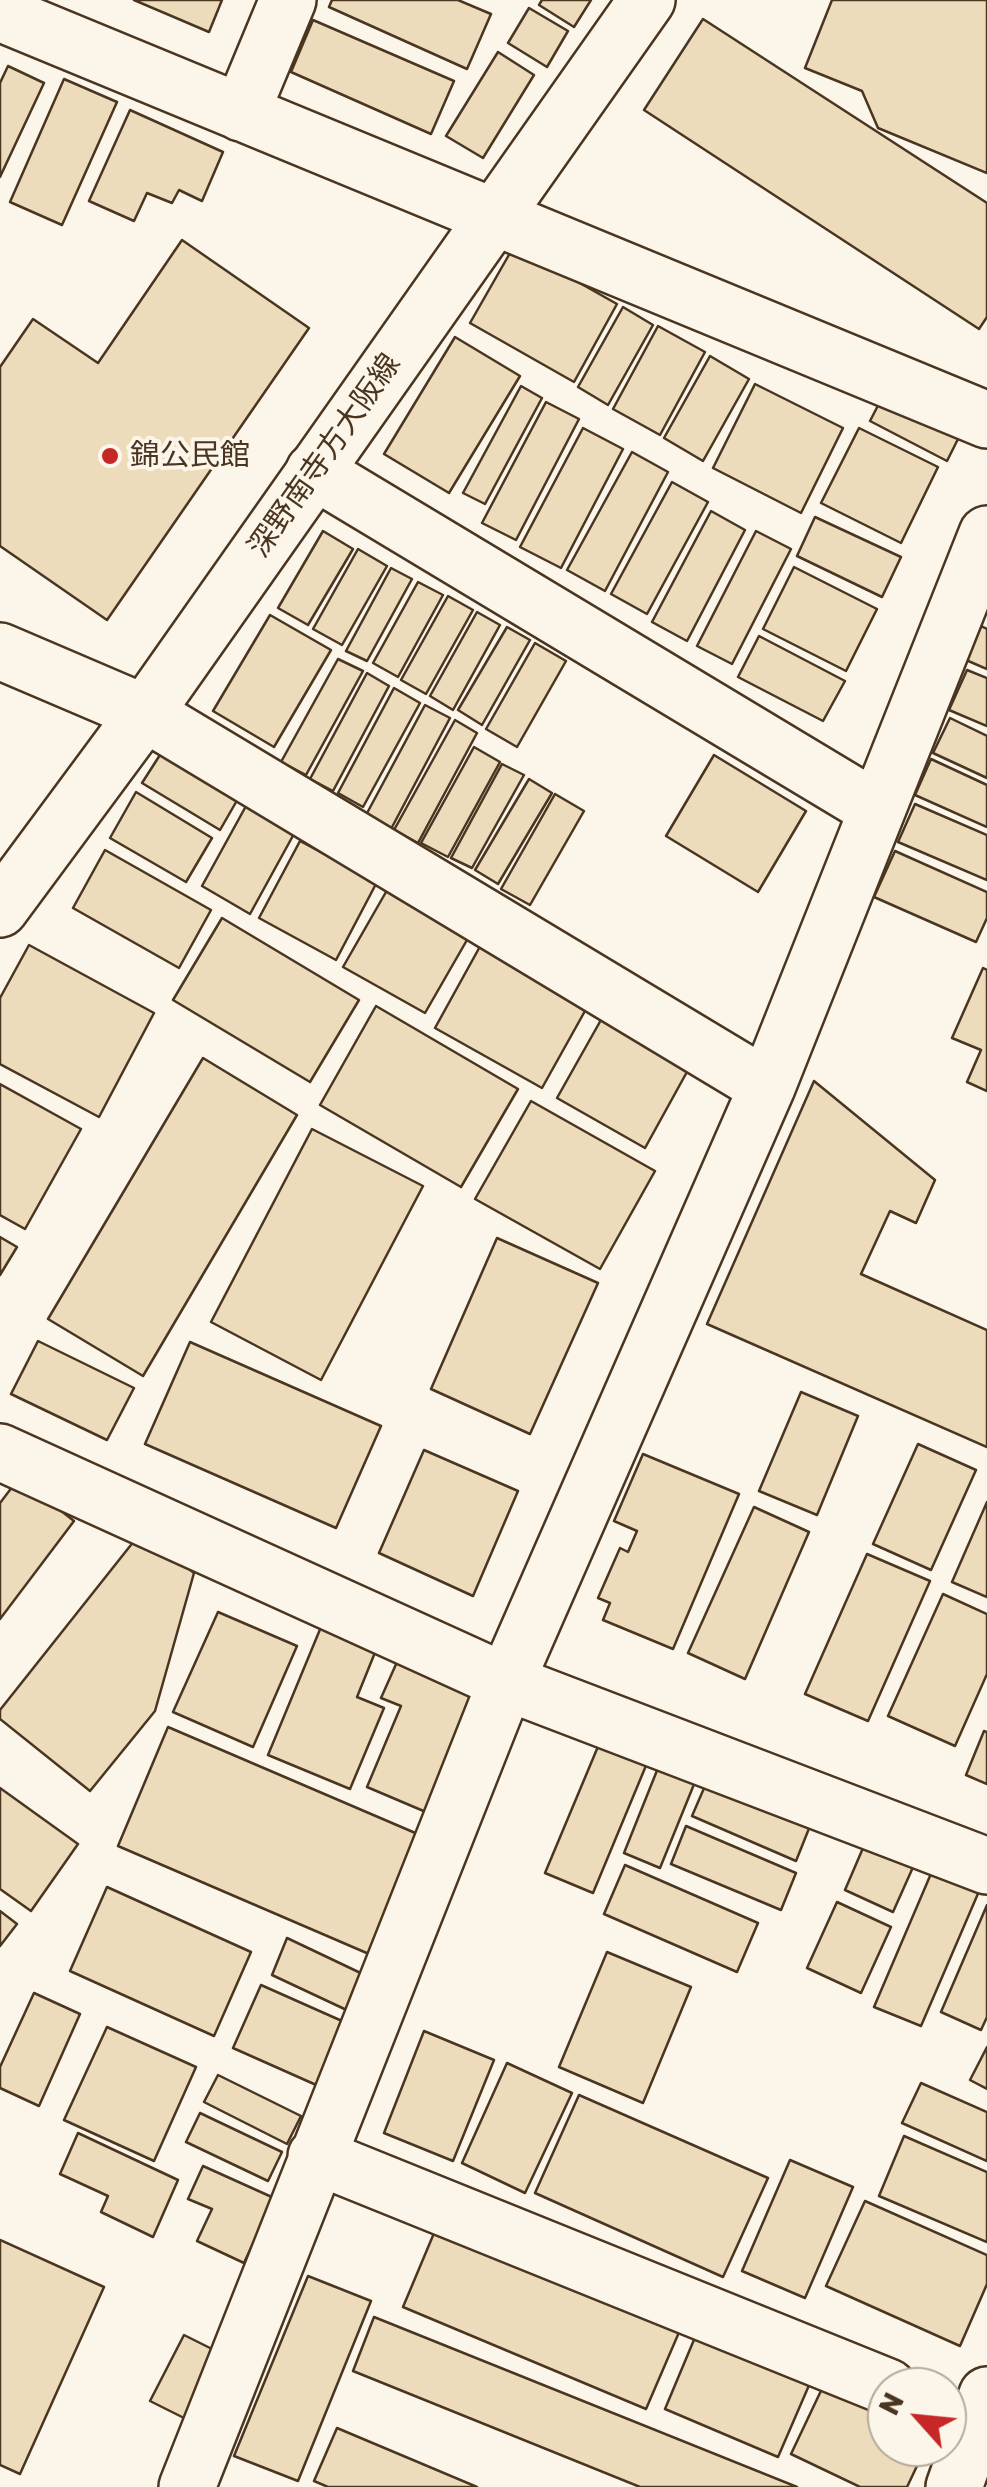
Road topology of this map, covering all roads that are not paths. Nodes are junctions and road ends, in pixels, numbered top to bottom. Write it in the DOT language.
graph roads {
  1 [pos="288,0"];
  2 [pos="646,0"];
  3 [pos="0,13"];
  4 [pos="242,113"];
  5 [pos="493,217"];
  6 [pos="987,420"];
  7 [pos="314,472"];
  8 [pos="987,534"];
  9 [pos="0,650"];
  10 [pos="144,714"];
  11 [pos="876,809"];
  12 [pos="0,909"];
  13 [pos="768,1087"];
  14 [pos="0,1452"];
  15 [pos="506,1682"];
  16 [pos="987,1866"];
  17 [pos="316,2156"];
  18 [pos="867,2379"];
  19 [pos="970,2410"];
  20 [pos="186,2487"];
  21 [pos="954,2487"];
  1 -- 4 [label="street"];
  2 -- 5 [label="street, 深野南寺方大阪線"];
  3 -- 4 [label="street"];
  4 -- 5 [label="street"];
  5 -- 6 [label="street"];
  5 -- 7 [label="street, 深野南寺方大阪線"];
  7 -- 10 [label="street, 深野南寺方大阪線"];
  7 -- 11 [label="street"];
  8 -- 11 [label="street"];
  9 -- 10 [label="street"];
  10 -- 12 [label="street, 深野南寺方大阪線"];
  10 -- 13 [label="street"];
  11 -- 13 [label="street"];
  13 -- 15 [label="street"];
  14 -- 15 [label="street"];
  15 -- 16 [label="street"];
  15 -- 17 [label="street"];
  17 -- 18 [label="street"];
  17 -- 20 [label="street"];
  19 -- 21 [label="street"];
}
